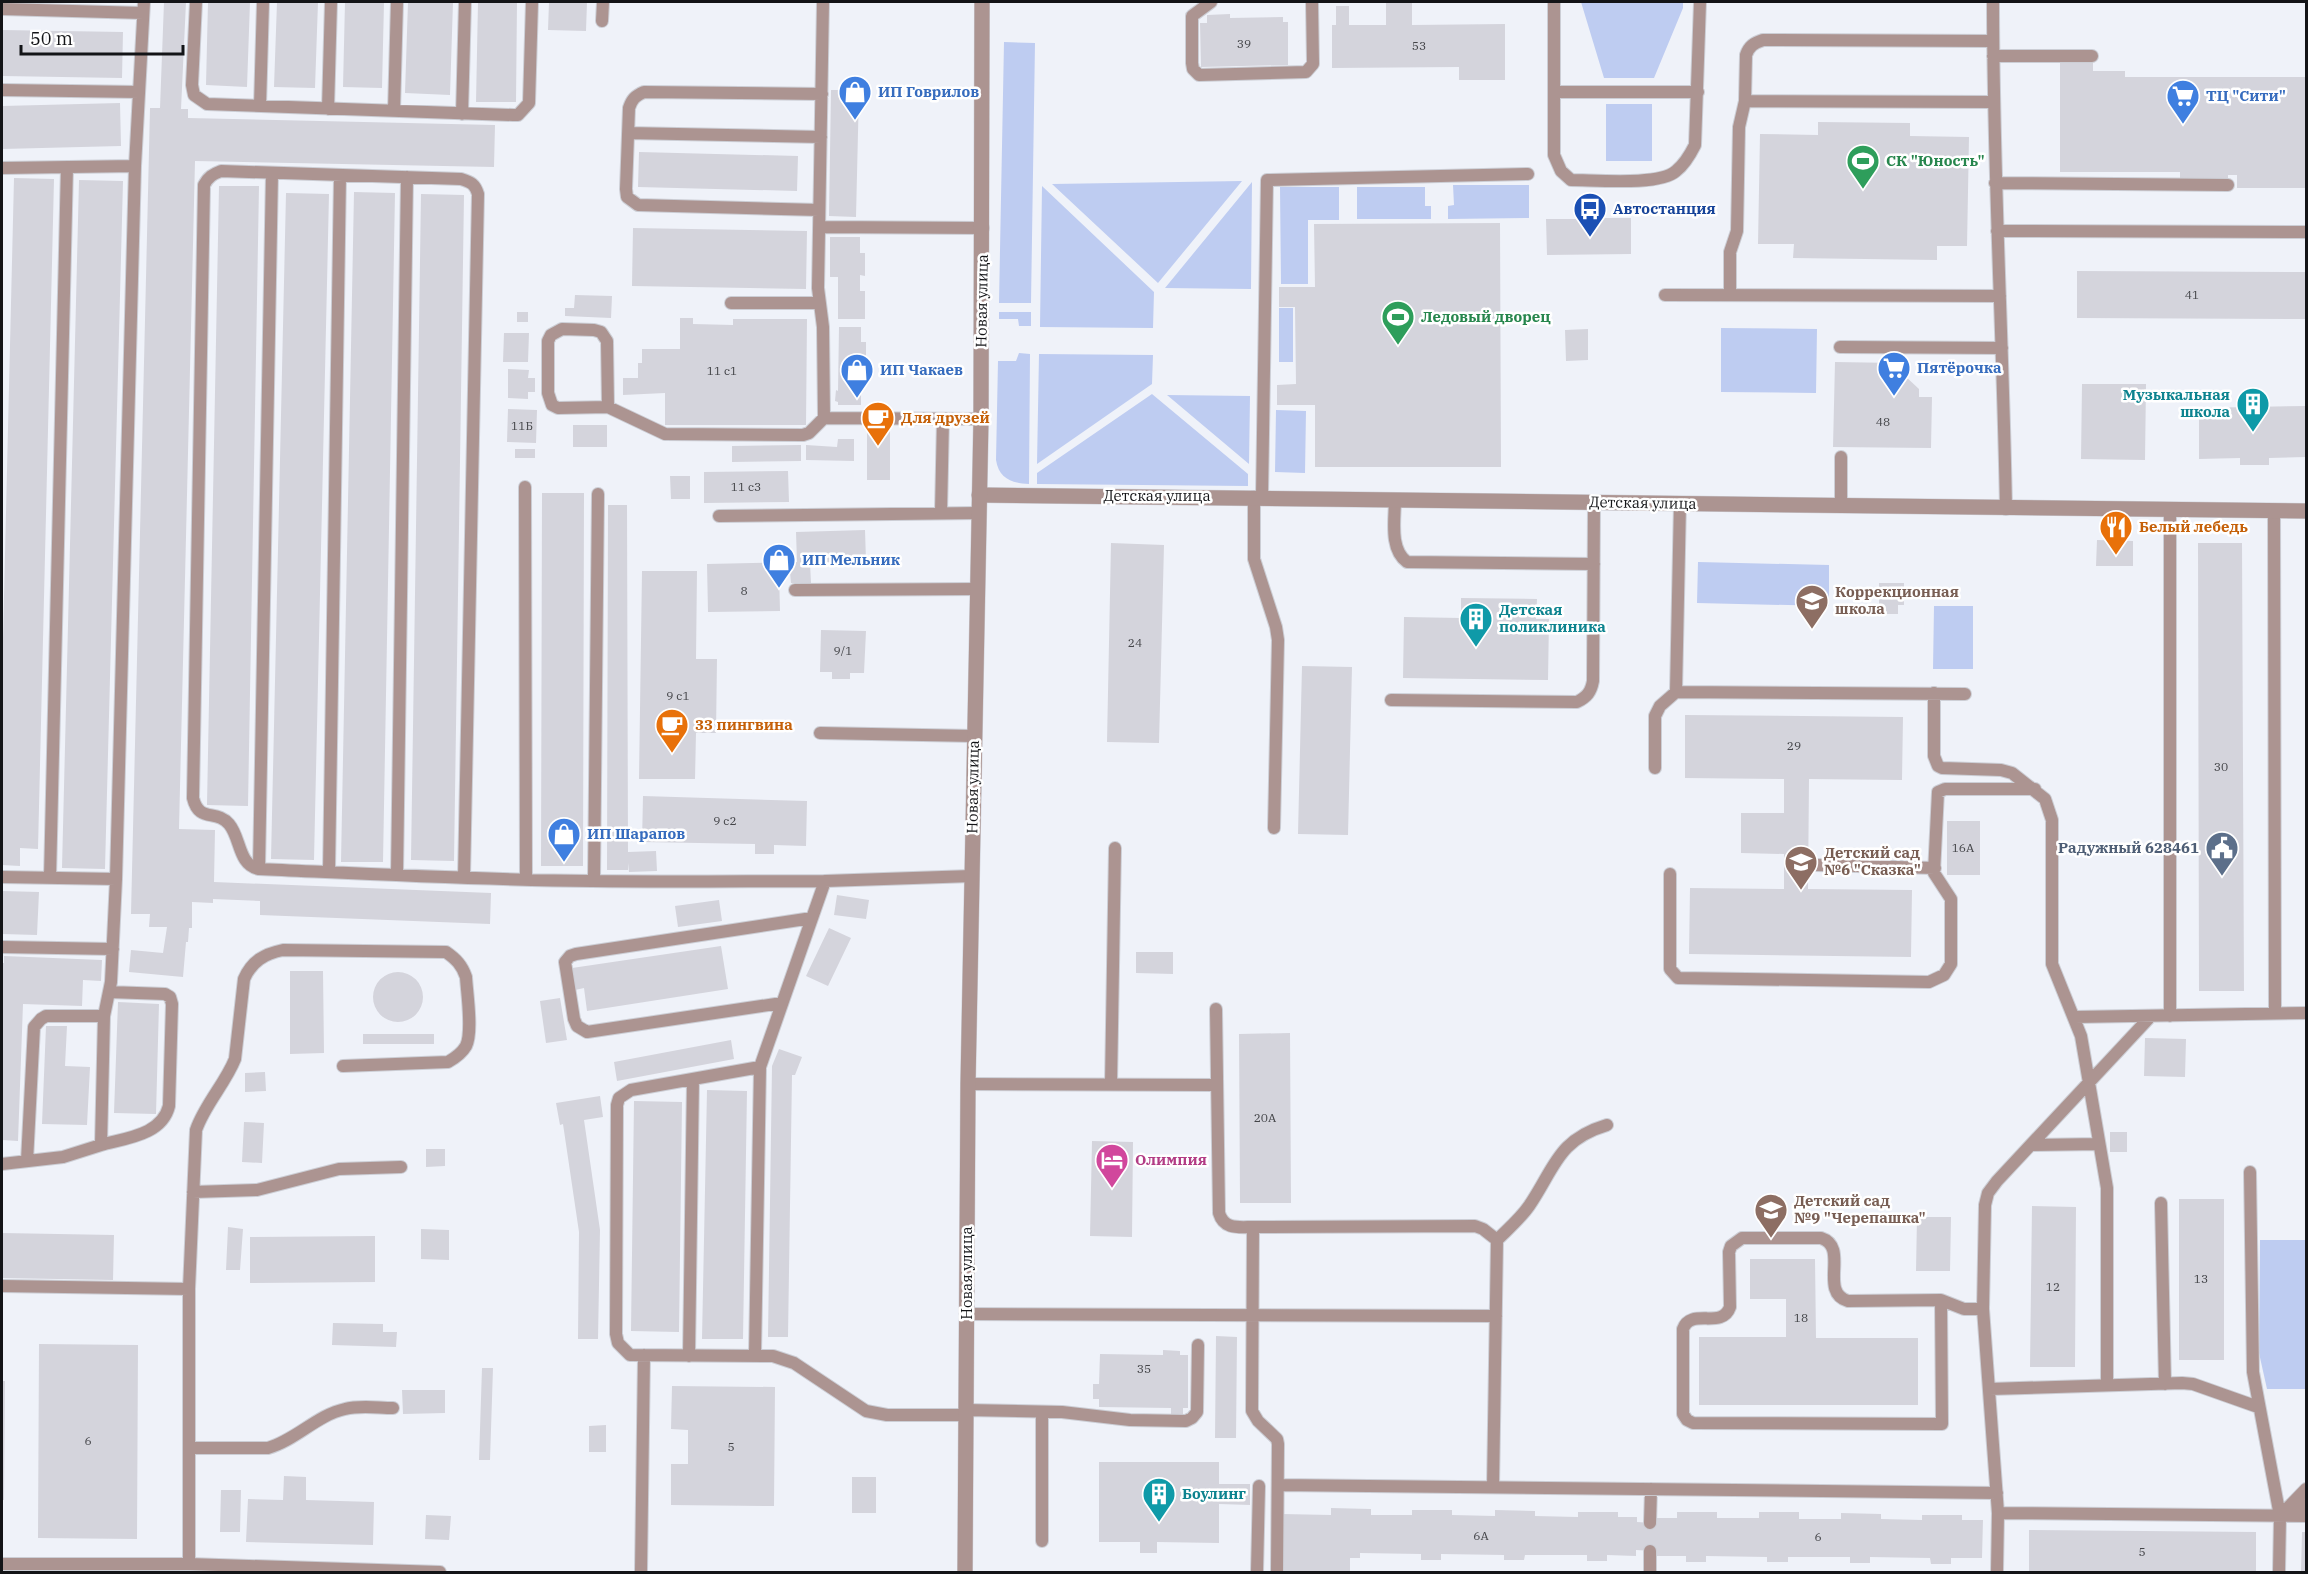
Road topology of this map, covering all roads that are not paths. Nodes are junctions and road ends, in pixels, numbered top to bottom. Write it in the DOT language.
graph roads {
  1 [pos="196,2"];
  2 [pos="263,2"];
  3 [pos="331,2"];
  4 [pos="397,2"];
  5 [pos="465,2"];
  6 [pos="532,2"];
  7 [pos="603,2"];
  8 [pos="823,2"];
  9 [pos="982,2"];
  10 [pos="1211,2"];
  11 [pos="1312,2"];
  12 [pos="1554,2"];
  13 [pos="1700,2"];
  14 [pos="1993,2"];
  15 [pos="143,7"];
  16 [pos="2,9"];
  17 [pos="602,21"];
  18 [pos="1993,41"];
  19 [pos="1993,56"];
  20 [pos="2092,56"];
  21 [pos="2,90"];
  22 [pos="139,92"];
  23 [pos="1554,92"];
  24 [pos="1698,92"];
  25 [pos="822,94"];
  26 [pos="1745,101"];
  27 [pos="1994,102"];
  28 [pos="260,106"];
  29 [pos="328,109"];
  30 [pos="394,111"];
  31 [pos="462,114"];
  32 [pos="628,133"];
  33 [pos="821,137"];
  34 [pos="135,166"];
  35 [pos="67,167"];
  36 [pos="2,168"];
  37 [pos="272,173"];
  38 [pos="1528,174"];
  39 [pos="340,175"];
  40 [pos="407,177"];
  41 [pos="1995,183"];
  42 [pos="2228,185"];
  43 [pos="819,210"];
  44 [pos="819,227"];
  45 [pos="982,228"];
  46 [pos="1997,231"];
  47 [pos="2307,232"];
  48 [pos="1665,295"];
  49 [pos="1730,295"];
  50 [pos="2000,296"];
  51 [pos="731,303"];
  52 [pos="820,303"];
  53 [pos="1840,347"];
  54 [pos="2002,348"];
  55 [pos="608,407"];
  56 [pos="824,418"];
  57 [pos="943,419"];
  58 [pos="981,419"];
  59 [pos="1841,457"];
  60 [pos="525,487"];
  61 [pos="597,494"];
  62 [pos="979,495"];
  63 [pos="1258,497"];
  64 [pos="1395,499"];
  65 [pos="1594,502"];
  66 [pos="1680,503"];
  67 [pos="1841,506"];
  68 [pos="2006,509"];
  69 [pos="2170,510"];
  70 [pos="2274,511"];
  71 [pos="2307,512"];
  72 [pos="941,513"];
  73 [pos="979,513"];
  74 [pos="719,516"];
  75 [pos="1594,564"];
  76 [pos="977,589"];
  77 [pos="795,590"];
  78 [pos="1676,692"];
  79 [pos="1934,693"];
  80 [pos="1965,694"];
  81 [pos="1391,700"];
  82 [pos="820,733"];
  83 [pos="974,736"];
  84 [pos="1655,768"];
  85 [pos="2034,789"];
  86 [pos="1274,828"];
  87 [pos="1115,848"];
  88 [pos="1816,865"];
  89 [pos="1935,868"];
  90 [pos="259,869"];
  91 [pos="329,872"];
  92 [pos="1670,874"];
  93 [pos="398,875"];
  94 [pos="972,876"];
  95 [pos="2,877"];
  96 [pos="50,878"];
  97 [pos="464,878"];
  98 [pos="116,879"];
  99 [pos="526,880"];
  100 [pos="594,881"];
  101 [pos="825,881"];
  102 [pos="812,918"];
  103 [pos="2,947"];
  104 [pos="113,949"];
  105 [pos="109,992"];
  106 [pos="782,1003"];
  107 [pos="1216,1009"];
  108 [pos="2275,1013"];
  109 [pos="2307,1013"];
  110 [pos="104,1016"];
  111 [pos="2151,1016"];
  112 [pos="2170,1016"];
  113 [pos="2075,1017"];
  114 [pos="343,1066"];
  115 [pos="760,1067"];
  116 [pos="693,1079"];
  117 [pos="2090,1081"];
  118 [pos="968,1084"];
  119 [pos="1111,1085"];
  120 [pos="1217,1085"];
  121 [pos="1607,1125"];
  122 [pos="2031,1144"];
  123 [pos="2099,1144"];
  124 [pos="101,1145"];
  125 [pos="27,1161"];
  126 [pos="2,1164"];
  127 [pos="401,1167"];
  128 [pos="2250,1172"];
  129 [pos="193,1191"];
  130 [pos="2161,1203"];
  131 [pos="1254,1227"];
  132 [pos="1497,1240"];
  133 [pos="2,1286"];
  134 [pos="189,1289"];
  135 [pos="1941,1300"];
  136 [pos="1983,1309"];
  137 [pos="966,1314"];
  138 [pos="1253,1316"];
  139 [pos="1496,1316"];
  140 [pos="1198,1345"];
  141 [pos="644,1355"];
  142 [pos="689,1356"];
  143 [pos="755,1356"];
  144 [pos="2165,1383"];
  145 [pos="2107,1385"];
  146 [pos="1990,1389"];
  147 [pos="2258,1407"];
  148 [pos="393,1408"];
  149 [pos="1042,1412"];
  150 [pos="966,1413"];
  151 [pos="189,1448"];
  152 [pos="1278,1485"];
  153 [pos="1259,1486"];
  154 [pos="1493,1487"];
  155 [pos="1651,1489"];
  156 [pos="2307,1489"];
  157 [pos="1997,1493"];
  158 [pos="2307,1505"];
  159 [pos="1998,1513"];
  160 [pos="2280,1516"];
  161 [pos="2307,1516"];
  162 [pos="1650,1522"];
  163 [pos="1042,1541"];
  164 [pos="1650,1551"];
  165 [pos="2,1564"];
  166 [pos="189,1564"];
  167 [pos="440,1572"];
  168 [pos="641,1572"];
  169 [pos="965,1572"];
  170 [pos="1257,1572"];
  171 [pos="1277,1572"];
  172 [pos="1650,1572"];
  173 [pos="1997,1572"];
  174 [pos="2279,1572"];
  1 -- 28 [label="lane"];
  2 -- 28 [label="lane"];
  3 -- 29 [label="lane"];
  4 -- 30 [label="lane"];
  5 -- 31 [label="lane"];
  6 -- 31 [label="lane"];
  7 -- 17 [label="lane"];
  8 -- 25 [label="lane"];
  9 -- 45 [label="street, Новая улица"];
  10 -- 11 [label="lane"];
  12 -- 23 [label="lane"];
  13 -- 24 [label="lane"];
  14 -- 18 [label="lane"];
  15 -- 16 [label="lane"];
  15 -- 22 [label="lane"];
  18 -- 19 [label="lane"];
  18 -- 26 [label="lane"];
  19 -- 20 [label="lane"];
  19 -- 27 [label="lane"];
  21 -- 22 [label="lane"];
  22 -- 34 [label="lane"];
  23 -- 24 [label="lane"];
  23 -- 24 [label="lane"];
  25 -- 32 [label="lane"];
  25 -- 33 [label="lane"];
  26 -- 27 [label="lane"];
  26 -- 49 [label="lane"];
  27 -- 41 [label="lane"];
  28 -- 29 [label="lane"];
  29 -- 30 [label="lane"];
  30 -- 31 [label="lane"];
  32 -- 33 [label="lane"];
  32 -- 43 [label="lane"];
  33 -- 43 [label="lane"];
  34 -- 35 [label="lane"];
  34 -- 98 [label="lane"];
  35 -- 36 [label="lane"];
  35 -- 96 [label="lane"];
  37 -- 39 [label="lane"];
  37 -- 90 [label="lane"];
  37 -- 90 [label="lane"];
  38 -- 63 [label="lane"];
  39 -- 40 [label="lane"];
  39 -- 91 [label="lane"];
  40 -- 93 [label="lane"];
  40 -- 97 [label="lane"];
  41 -- 42 [label="lane"];
  41 -- 46 [label="lane"];
  43 -- 44 [label="lane"];
  44 -- 45 [label="lane"];
  44 -- 52 [label="lane"];
  45 -- 58 [label="street, Новая улица"];
  46 -- 47 [label="lane"];
  46 -- 50 [label="lane"];
  48 -- 49 [label="lane"];
  49 -- 50 [label="lane"];
  50 -- 54 [label="lane"];
  51 -- 52 [label="lane"];
  52 -- 56 [label="lane"];
  53 -- 54 [label="lane"];
  54 -- 68 [label="lane"];
  55 -- 55 [label="lane"];
  55 -- 56 [label="lane"];
  56 -- 57 [label="lane"];
  57 -- 58 [label="lane"];
  57 -- 72 [label="lane"];
  58 -- 62 [label="street, Новая улица"];
  59 -- 67 [label="lane"];
  60 -- 99 [label="lane"];
  61 -- 100 [label="lane"];
  62 -- 63 [label="street, Детская улица"];
  62 -- 73 [label="street, Новая улица"];
  63 -- 64 [label="street, Детская улица"];
  63 -- 86 [label="lane"];
  64 -- 65 [label="street, Детская улица"];
  64 -- 75 [label="lane"];
  65 -- 66 [label="street, Детская улица"];
  65 -- 75 [label="lane"];
  66 -- 67 [label="street, Детская улица"];
  66 -- 78 [label="lane"];
  67 -- 68 [label="street, Детская улица"];
  68 -- 69 [label="street, Детская улица"];
  69 -- 70 [label="street, Детская улица"];
  69 -- 112 [label="lane"];
  70 -- 71 [label="street, Детская улица"];
  70 -- 108 [label="lane"];
  72 -- 73 [label="lane"];
  72 -- 74 [label="lane"];
  73 -- 76 [label="street, Новая улица"];
  75 -- 81 [label="lane"];
  76 -- 77 [label="lane"];
  76 -- 83 [label="street, Новая улица"];
  78 -- 79 [label="lane"];
  78 -- 84 [label="lane"];
  79 -- 80 [label="lane"];
  79 -- 85 [label="lane"];
  82 -- 83 [label="lane"];
  83 -- 94 [label="street, Новая улица"];
  85 -- 89 [label="lane"];
  85 -- 113 [label="lane"];
  87 -- 119 [label="lane"];
  88 -- 89 [label="lane"];
  89 -- 92 [label="lane"];
  90 -- 91 [label="lane"];
  91 -- 93 [label="lane"];
  93 -- 97 [label="lane"];
  94 -- 101 [label="lane"];
  94 -- 118 [label="street, Новая улица"];
  95 -- 96 [label="lane"];
  96 -- 98 [label="lane"];
  97 -- 99 [label="lane"];
  98 -- 104 [label="lane"];
  99 -- 100 [label="lane"];
  100 -- 101 [label="lane"];
  101 -- 102 [label="lane"];
  102 -- 106 [label="lane"];
  102 -- 106 [label="lane"];
  103 -- 104 [label="lane"];
  104 -- 105 [label="lane"];
  105 -- 110 [label="lane"];
  105 -- 124 [label="lane"];
  106 -- 115 [label="lane"];
  107 -- 120 [label="lane"];
  108 -- 109 [label="lane"];
  108 -- 112 [label="lane"];
  110 -- 124 [label="lane"];
  110 -- 125 [label="lane"];
  111 -- 112 [label="lane"];
  111 -- 113 [label="lane"];
  111 -- 117 [label="lane"];
  113 -- 117 [label="lane"];
  114 -- 129 [label="lane"];
  115 -- 116 [label="lane"];
  115 -- 143 [label="lane"];
  116 -- 141 [label="lane"];
  116 -- 142 [label="lane"];
  117 -- 122 [label="lane"];
  117 -- 123 [label="lane"];
  118 -- 119 [label="lane"];
  118 -- 137 [label="street, Новая улица"];
  119 -- 120 [label="lane"];
  120 -- 131 [label="lane"];
  121 -- 132 [label="lane"];
  122 -- 123 [label="lane"];
  122 -- 136 [label="lane"];
  123 -- 145 [label="lane"];
  124 -- 125 [label="lane"];
  125 -- 126 [label="lane"];
  127 -- 129 [label="lane"];
  128 -- 147 [label="lane"];
  129 -- 134 [label="lane"];
  130 -- 144 [label="lane"];
  131 -- 132 [label="lane"];
  131 -- 138 [label="lane"];
  132 -- 139 [label="lane"];
  133 -- 134 [label="lane"];
  134 -- 151 [label="lane"];
  135 -- 135 [label="lane"];
  135 -- 136 [label="lane"];
  136 -- 146 [label="lane"];
  137 -- 138 [label="lane"];
  137 -- 150 [label="street, Новая улица"];
  138 -- 139 [label="lane"];
  138 -- 152 [label="lane"];
  139 -- 154 [label="lane"];
  140 -- 149 [label="lane"];
  141 -- 142 [label="lane"];
  141 -- 168 [label="lane"];
  142 -- 143 [label="lane"];
  143 -- 150 [label="lane"];
  144 -- 145 [label="lane"];
  144 -- 147 [label="lane"];
  145 -- 146 [label="lane"];
  146 -- 157 [label="lane"];
  147 -- 160 [label="lane"];
  148 -- 151 [label="lane"];
  149 -- 150 [label="lane"];
  149 -- 163 [label="lane"];
  150 -- 169 [label="street, Новая улица"];
  151 -- 166 [label="lane"];
  152 -- 154 [label="lane"];
  152 -- 171 [label="lane"];
  153 -- 170 [label="lane"];
  154 -- 155 [label="lane"];
  155 -- 157 [label="lane"];
  155 -- 162 [label="lane"];
  156 -- 160 [label="lane"];
  157 -- 159 [label="lane"];
  158 -- 160 [label="lane"];
  159 -- 160 [label="lane"];
  159 -- 173 [label="lane"];
  160 -- 161 [label="lane"];
  160 -- 174 [label="lane"];
  164 -- 172 [label="lane"];
  165 -- 166 [label="lane"];
  166 -- 167 [label="lane"];
}
